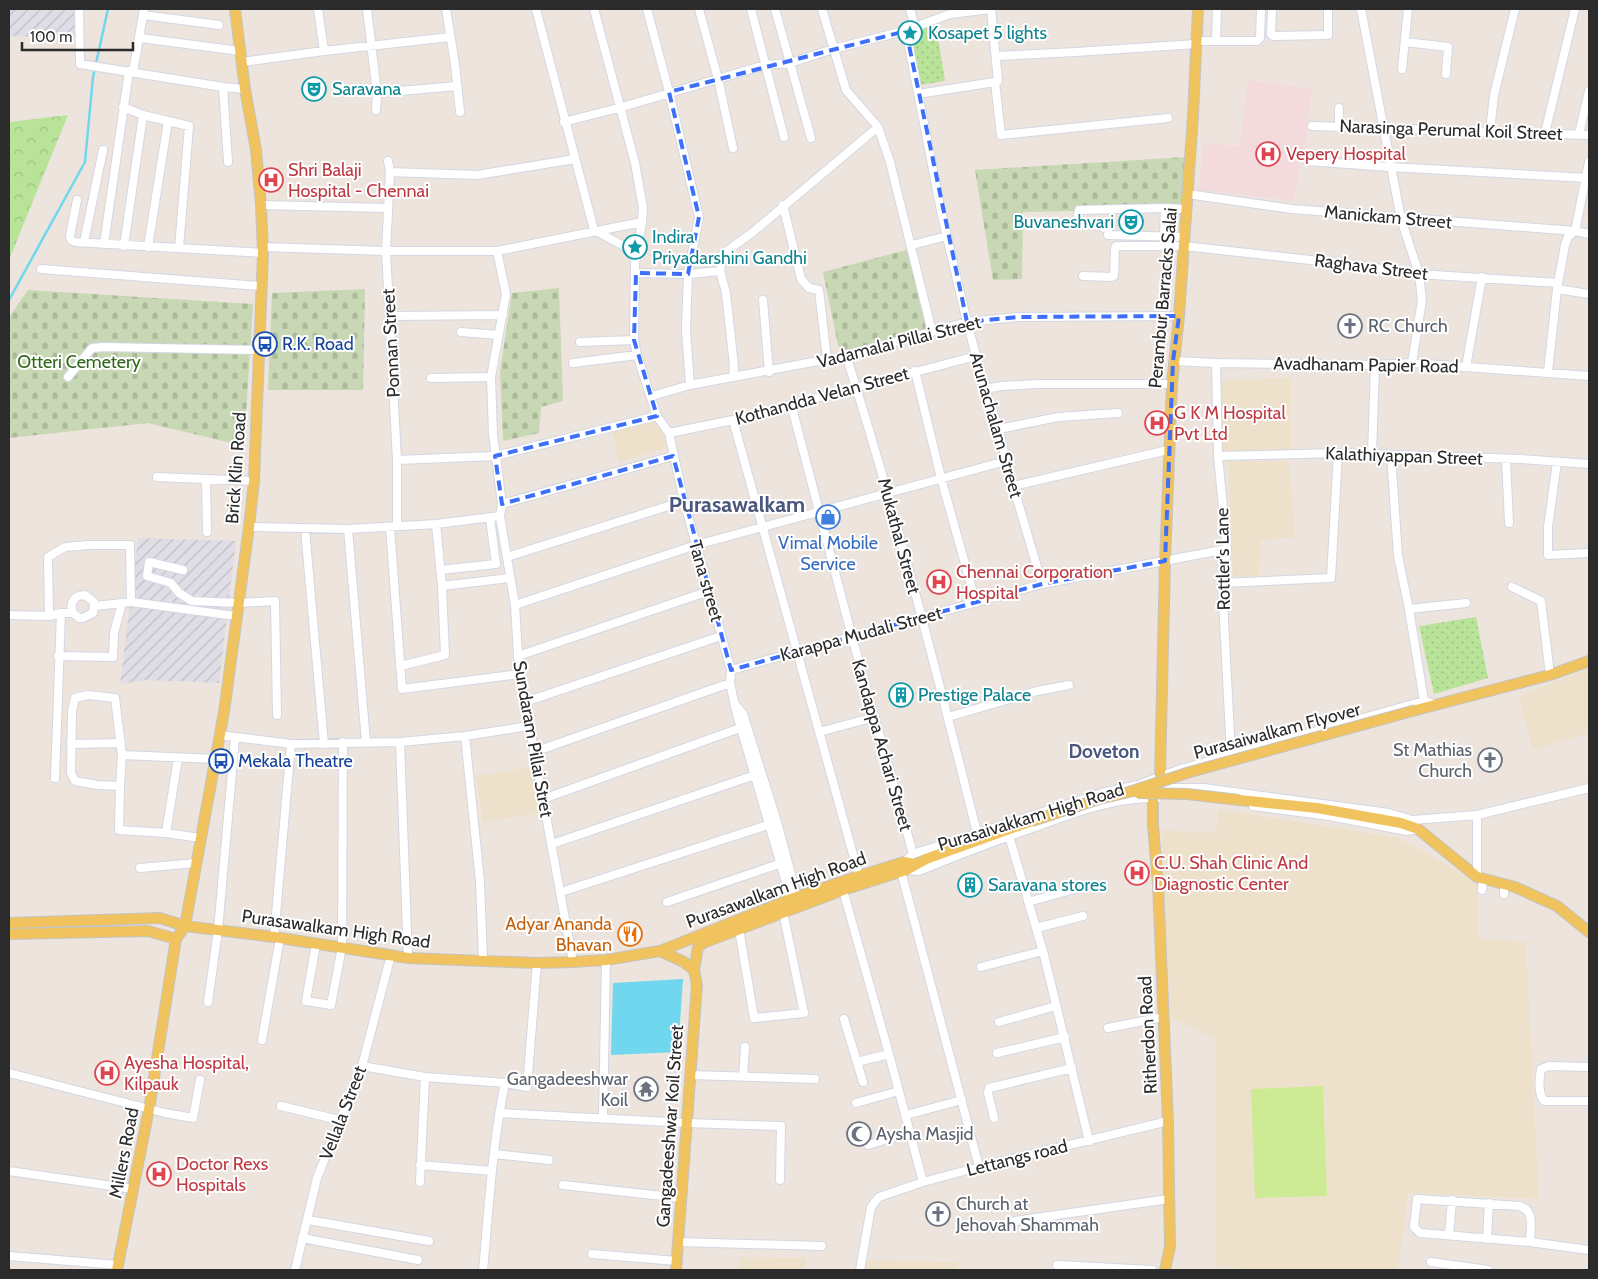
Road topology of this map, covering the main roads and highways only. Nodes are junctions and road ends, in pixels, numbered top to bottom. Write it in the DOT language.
graph roads {
  1 [pos="236,9"];
  2 [pos="1198,9"];
  3 [pos="1589,661"];
  4 [pos="1157,787"];
  5 [pos="1129,792"];
  6 [pos="908,864"];
  7 [pos="794,901"];
  8 [pos="9,922"];
  9 [pos="185,926"];
  10 [pos="1589,932"];
  11 [pos="9,934"];
  12 [pos="176,939"];
  13 [pos="660,951"];
  14 [pos="694,970"];
  15 [pos="697,985"];
  16 [pos="676,1266"];
  17 [pos="118,1268"];
  18 [pos="1165,1270"];
  1 -- 9 [label="main road, Brick Klin Road"];
  2 -- 4 [label="main road, Perambur Barracks Salai"];
  3 -- 5 [label="main road, Purasaiwalkam Flyover, bridge"];
  4 -- 18 [label="main road, Ritherdon Road"];
  5 -- 6 [label="main road, Purasaiwalkam Flyover, bridge"];
  5 -- 10 [label="main road, Purasaiwalkam Flyover, bridge"];
  6 -- 7 [label="main road, Purasawalkam High Road"];
  6 -- 7 [label="main road, Purasawalkam High Road"];
  7 -- 13 [label="main road, Purasawalkam High Road"];
  7 -- 14 [label="main road, Purasawalkam High Road"];
  8 -- 9 [label="main road, Purasawalkam High Road"];
  9 -- 12 [label="main road, Millers Road"];
  9 -- 13 [label="main road, Purasawalkam High Road"];
  11 -- 12 [label="main road"];
  12 -- 17 [label="main road, Millers Road"];
  13 -- 14 [label="main road"];
  14 -- 15 [label="main road, Purasawalkam High Road"];
  15 -- 16 [label="main road, Gangadeeshwar Koil Street"];
}
